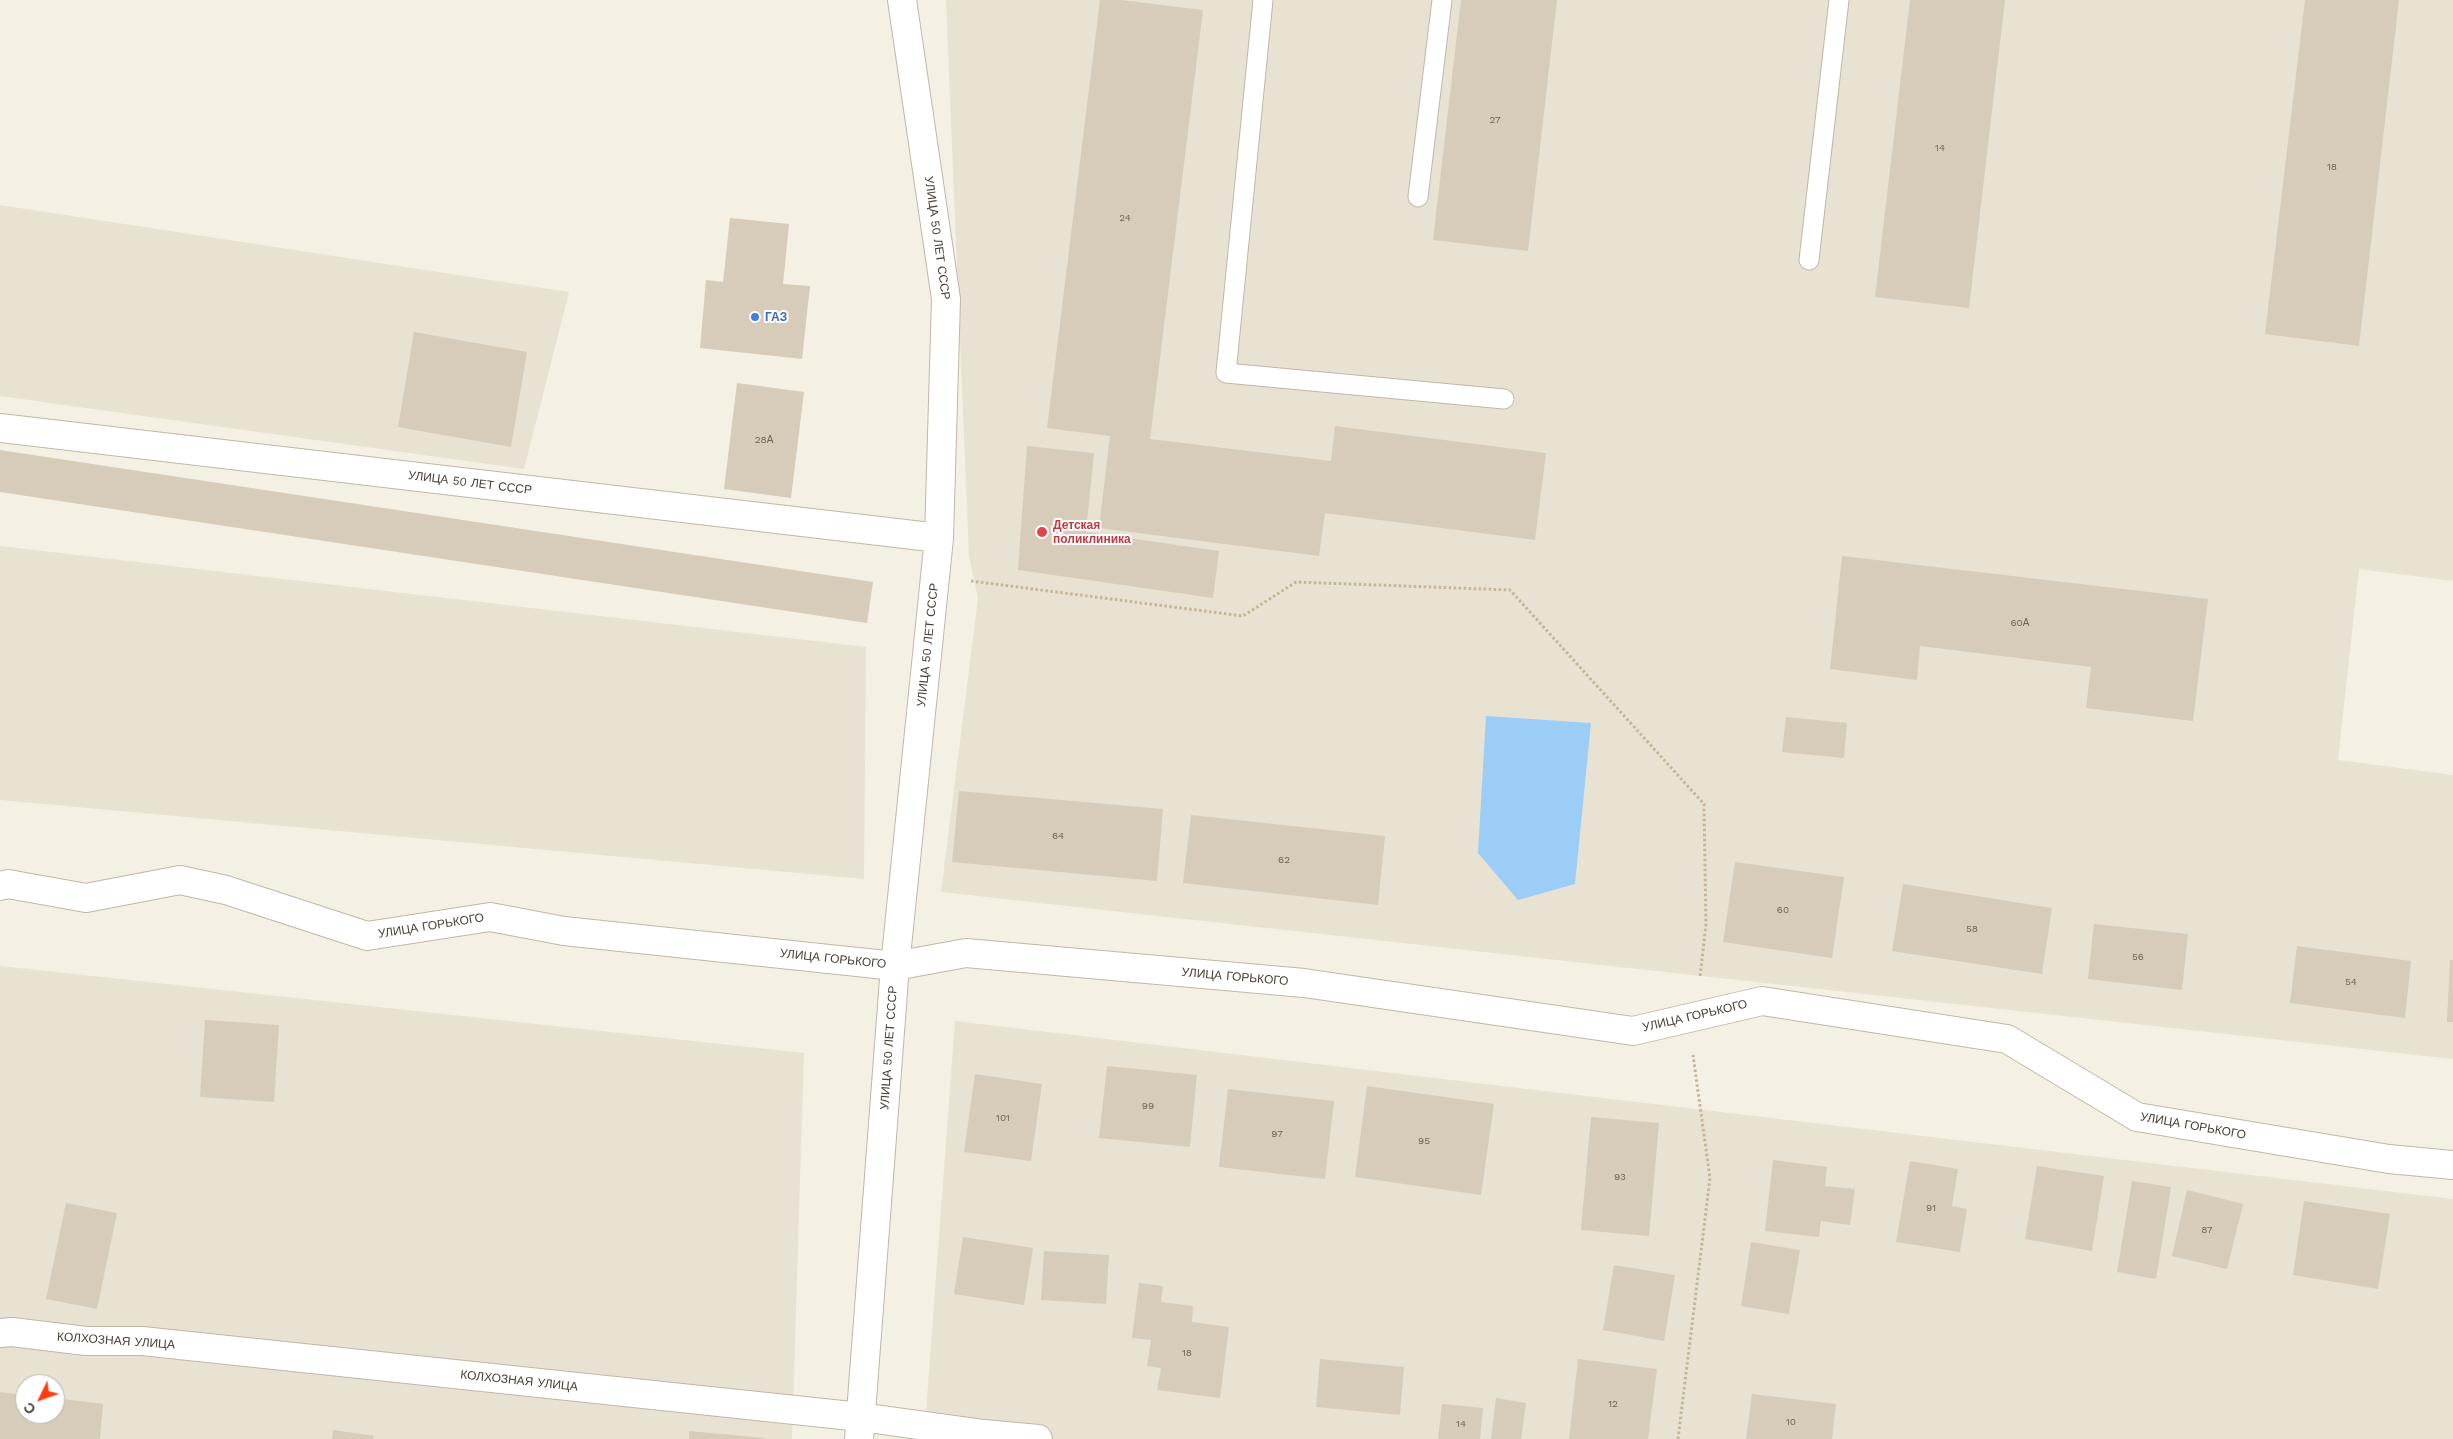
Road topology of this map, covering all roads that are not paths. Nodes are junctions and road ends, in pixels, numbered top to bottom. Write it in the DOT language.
graph roads {
  1 [pos="902,0"];
  2 [pos="1263,0"];
  3 [pos="1442,0"];
  4 [pos="1839,0"];
  5 [pos="1418,197"];
  6 [pos="1809,260"];
  7 [pos="1504,399"];
  8 [pos="0,428"];
  9 [pos="939,538"];
  10 [pos="0,886"];
  11 [pos="895,966"];
  12 [pos="2453,1165"];
  13 [pos="0,1333"];
  14 [pos="860,1428"];
  15 [pos="1038,1439"];
  1 -- 9 [label="street, УЛИЦА 50 ЛЕТ СССР"];
  2 -- 7 [label="lane"];
  3 -- 5 [label="lane"];
  4 -- 6 [label="lane"];
  8 -- 9 [label="street, УЛИЦА 50 ЛЕТ СССР"];
  9 -- 11 [label="street, УЛИЦА 50 ЛЕТ СССР"];
  10 -- 11 [label="street, УЛИЦА ГОРЬКОГО"];
  11 -- 12 [label="street, УЛИЦА ГОРЬКОГО"];
  11 -- 14 [label="street, УЛИЦА 50 ЛЕТ СССР"];
  13 -- 14 [label="street, КОЛХОЗНАЯ УЛИЦА"];
  14 -- 15 [label="street, КОЛХОЗНАЯ УЛИЦА"];
}
